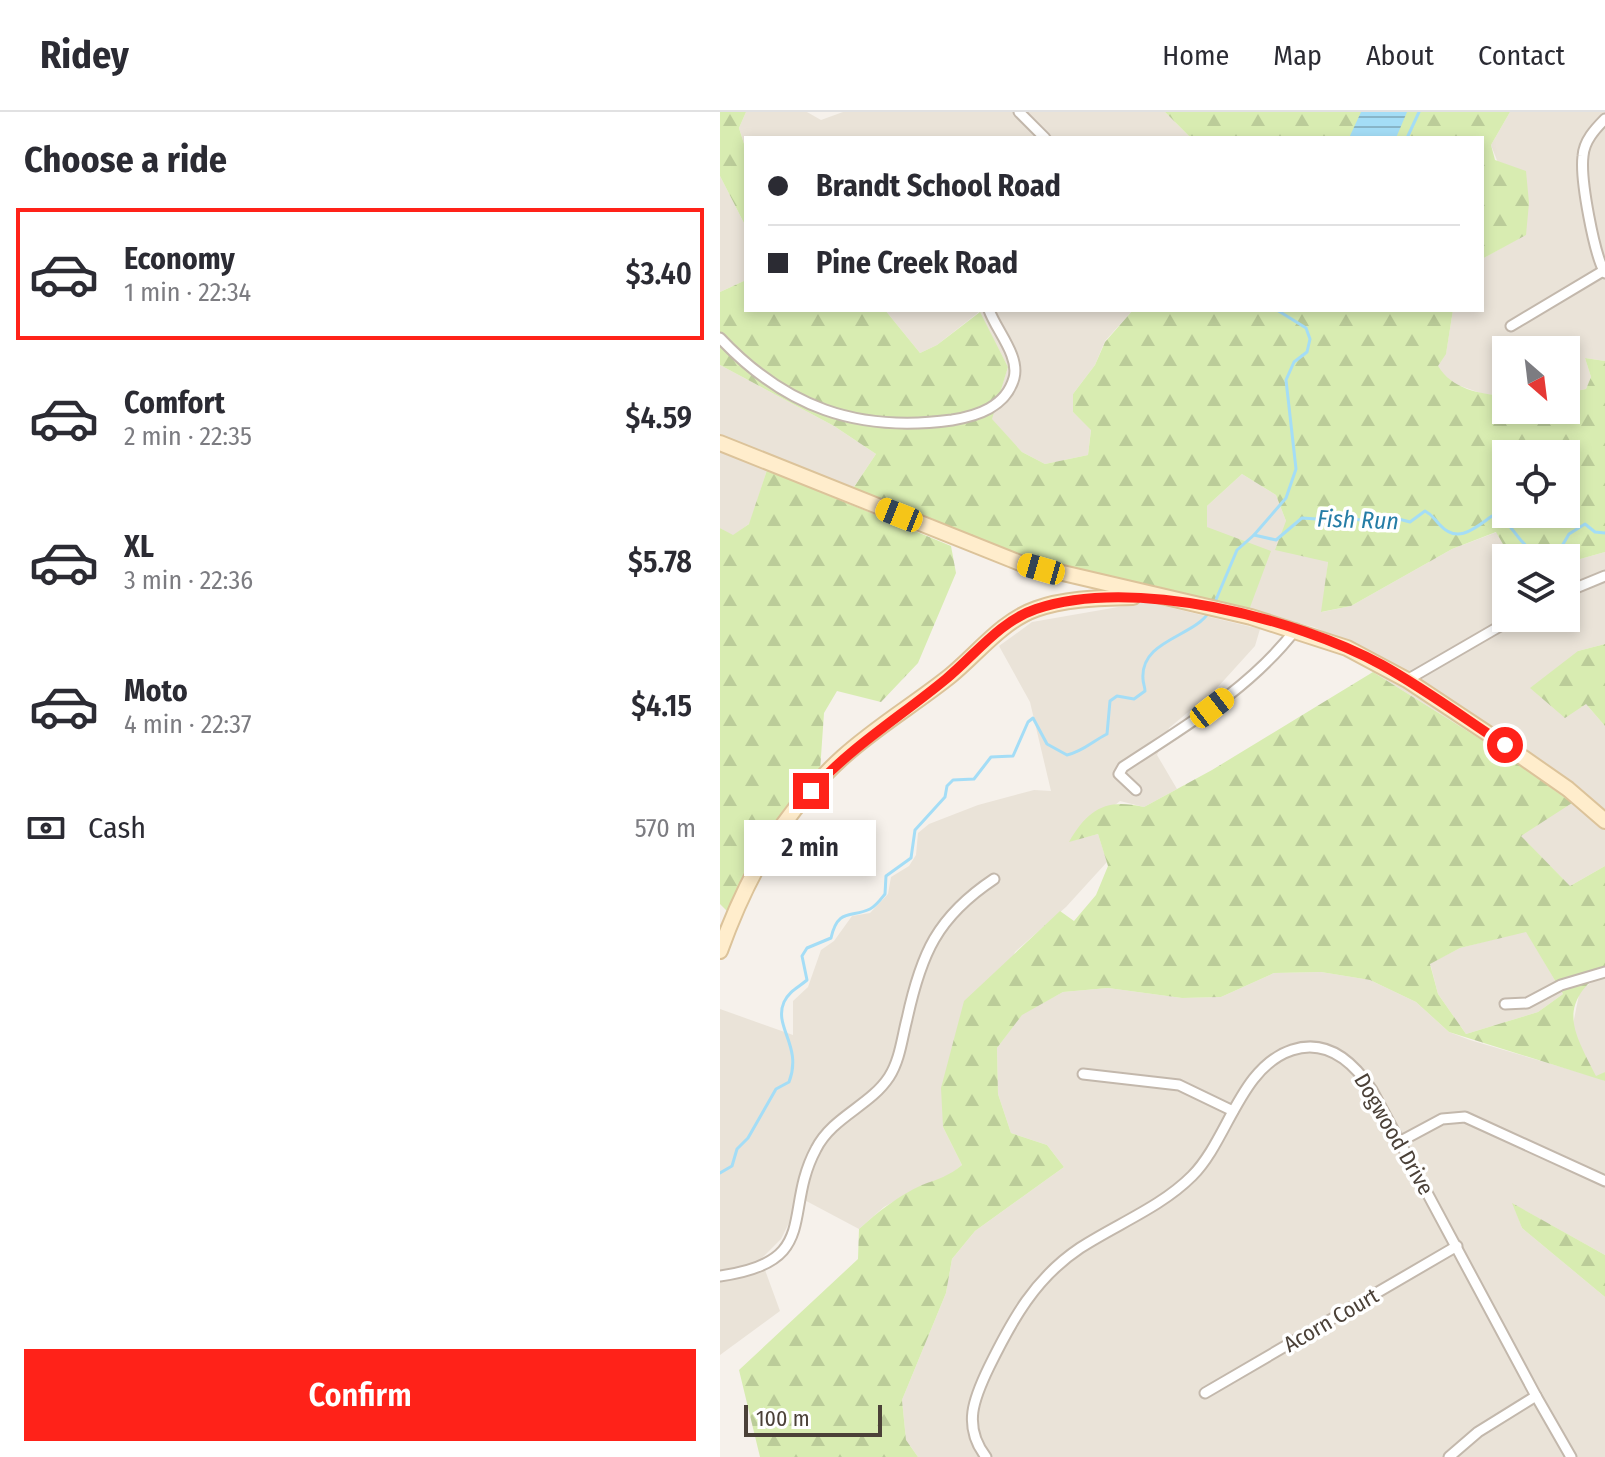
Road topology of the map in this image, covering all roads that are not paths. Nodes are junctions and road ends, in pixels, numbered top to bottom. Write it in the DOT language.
graph roads {
  1 [pos="1019,112"];
  2 [pos="1605,119"];
  3 [pos="1043,136"];
  4 [pos="1604,272"];
  5 [pos="990,312"];
  6 [pos="1511,326"];
  7 [pos="720,338"];
  8 [pos="720,443"];
  9 [pos="1605,576"];
  10 [pos="1580,586"];
  11 [pos="1153,596"];
  12 [pos="1296,629"];
  13 [pos="1492,631"];
  14 [pos="1407,680"];
  15 [pos="1136,790"];
  16 [pos="1605,821"];
  17 [pos="994,879"];
  18 [pos="720,951"];
  19 [pos="1605,972"];
  20 [pos="1505,1004"];
  21 [pos="1083,1074"];
  22 [pos="1233,1111"];
  23 [pos="1401,1141"];
  24 [pos="1605,1181"];
  25 [pos="1457,1246"];
  26 [pos="720,1276"];
  27 [pos="1205,1393"];
  28 [pos="1536,1396"];
  29 [pos="986,1457"];
  30 [pos="1449,1457"];
  31 [pos="1571,1457"];
  1 -- 3 [label="street"];
  2 -- 4 [label="street"];
  4 -- 6 [label="street"];
  5 -- 7 [label="street"];
  8 -- 11 [label="street"];
  9 -- 10 [label="street"];
  11 -- 12 [label="street"];
  11 -- 18 [label="street"];
  12 -- 14 [label="street"];
  12 -- 15 [label="street"];
  13 -- 14 [label="street"];
  14 -- 16 [label="street"];
  17 -- 26 [label="street"];
  19 -- 20 [label="street"];
  21 -- 22 [label="street"];
  22 -- 23 [label="street, Dogwood Drive"];
  22 -- 29 [label="street, Dogwood Drive"];
  23 -- 24 [label="street"];
  23 -- 25 [label="street, Dogwood Drive"];
  25 -- 27 [label="street, Acorn Court"];
  25 -- 28 [label="street, Dogwood Drive"];
  28 -- 30 [label="street"];
  28 -- 31 [label="street, Dogwood Drive"];
}
